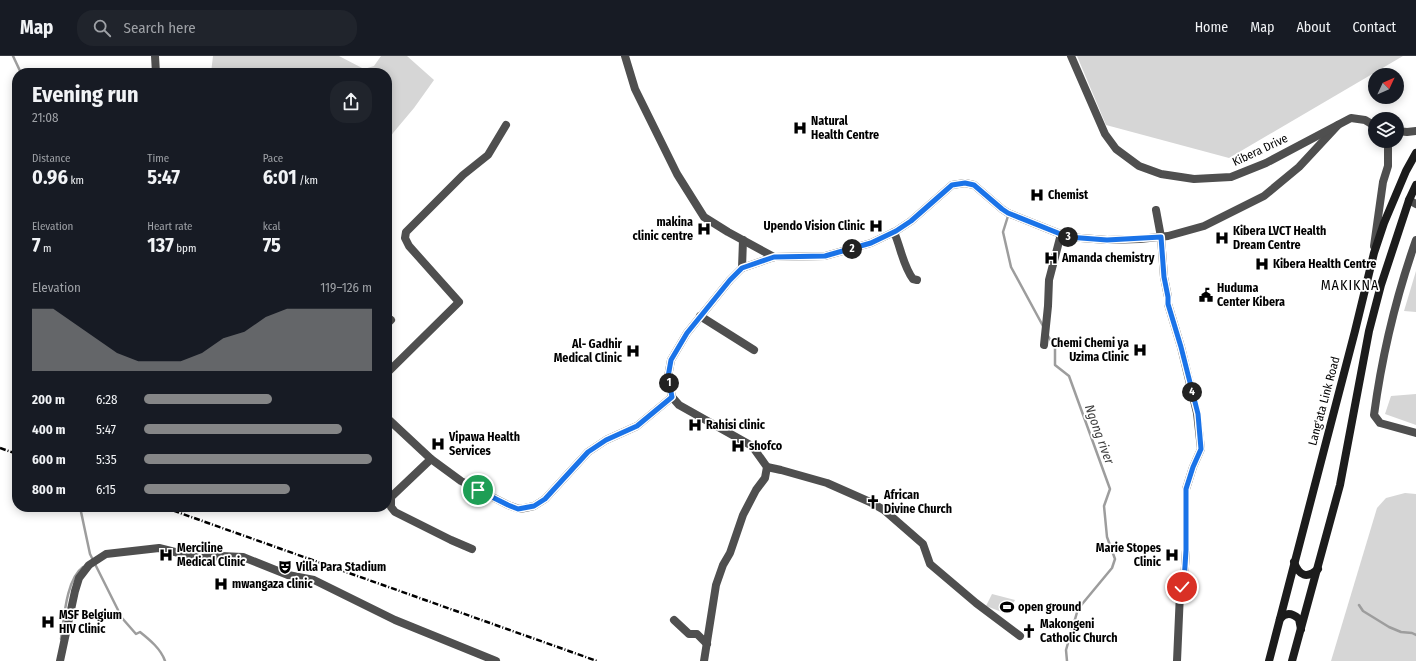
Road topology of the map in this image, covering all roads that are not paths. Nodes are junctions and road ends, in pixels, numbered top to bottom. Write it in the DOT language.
graph roads {
  1 [pos="155,56"];
  2 [pos="625,56"];
  3 [pos="1071,56"];
  4 [pos="156,68"];
  5 [pos="1368,122"];
  6 [pos="1340,123"];
  7 [pos="506,125"];
  8 [pos="1416,131"];
  9 [pos="1404,132"];
  10 [pos="1388,148"];
  11 [pos="1416,153"];
  12 [pos="1416,185"];
  13 [pos="1412,202"];
  14 [pos="1156,210"];
  15 [pos="894,232"];
  16 [pos="1062,234"];
  17 [pos="1161,237"];
  18 [pos="743,240"];
  19 [pos="1416,240"];
  20 [pos="1374,252"];
  21 [pos="774,257"];
  22 [pos="742,268"];
  23 [pos="917,280"];
  24 [pos="700,316"];
  25 [pos="1044,341"];
  26 [pos="754,350"];
  27 [pos="392,369"];
  28 [pos="672,397"];
  29 [pos="392,423"];
  30 [pos="1416,433"];
  31 [pos="431,459"];
  32 [pos="767,467"];
  33 [pos="392,495"];
  34 [pos="392,508"];
  35 [pos="472,549"];
  36 [pos="1294,562"];
  37 [pos="1318,569"];
  38 [pos="1280,619"];
  39 [pos="674,620"];
  40 [pos="1301,629"];
  41 [pos="1020,636"];
  42 [pos="707,644"];
  43 [pos="60,661"];
  44 [pos="496,661"];
  45 [pos="704,661"];
  46 [pos="1177,661"];
  47 [pos="1269,661"];
  48 [pos="1292,661"];
  1 -- 4 [label="street"];
  2 -- 18 [label="street"];
  3 -- 6 [label="street, Kibera Drive"];
  5 -- 6 [label="street, Kibera Drive"];
  6 -- 17 [label="street"];
  7 -- 27 [label="street"];
  8 -- 9 [label="street"];
  10 -- 20 [label="street"];
  11 -- 20 [label="main road, Lang'ata Link Road"];
  12 -- 13 [label="main road"];
  13 -- 37 [label="main road"];
  14 -- 17 [label="street"];
  15 -- 16 [label="street"];
  15 -- 21 [label="street"];
  15 -- 23 [label="street"];
  16 -- 17 [label="street"];
  16 -- 25 [label="street"];
  17 -- 46 [label="street"];
  18 -- 21 [label="street"];
  18 -- 22 [label="street"];
  19 -- 30 [label="street"];
  20 -- 36 [label="main road, Lang'ata Link Road"];
  21 -- 22 [label="street"];
  22 -- 24 [label="street"];
  24 -- 26 [label="street"];
  24 -- 28 [label="street"];
  28 -- 31 [label="street"];
  28 -- 32 [label="street"];
  29 -- 31 [label="street"];
  31 -- 33 [label="street"];
  32 -- 41 [label="street"];
  32 -- 42 [label="street"];
  34 -- 35 [label="street"];
  36 -- 37 [label="main road"];
  36 -- 38 [label="main road, Lang'ata Link Road"];
  37 -- 40 [label="main road"];
  38 -- 40 [label="main road"];
  38 -- 47 [label="main road, Lang'ata Link Road"];
  39 -- 42 [label="street"];
  40 -- 48 [label="main road"];
  42 -- 45 [label="street"];
  43 -- 44 [label="street"];
}
